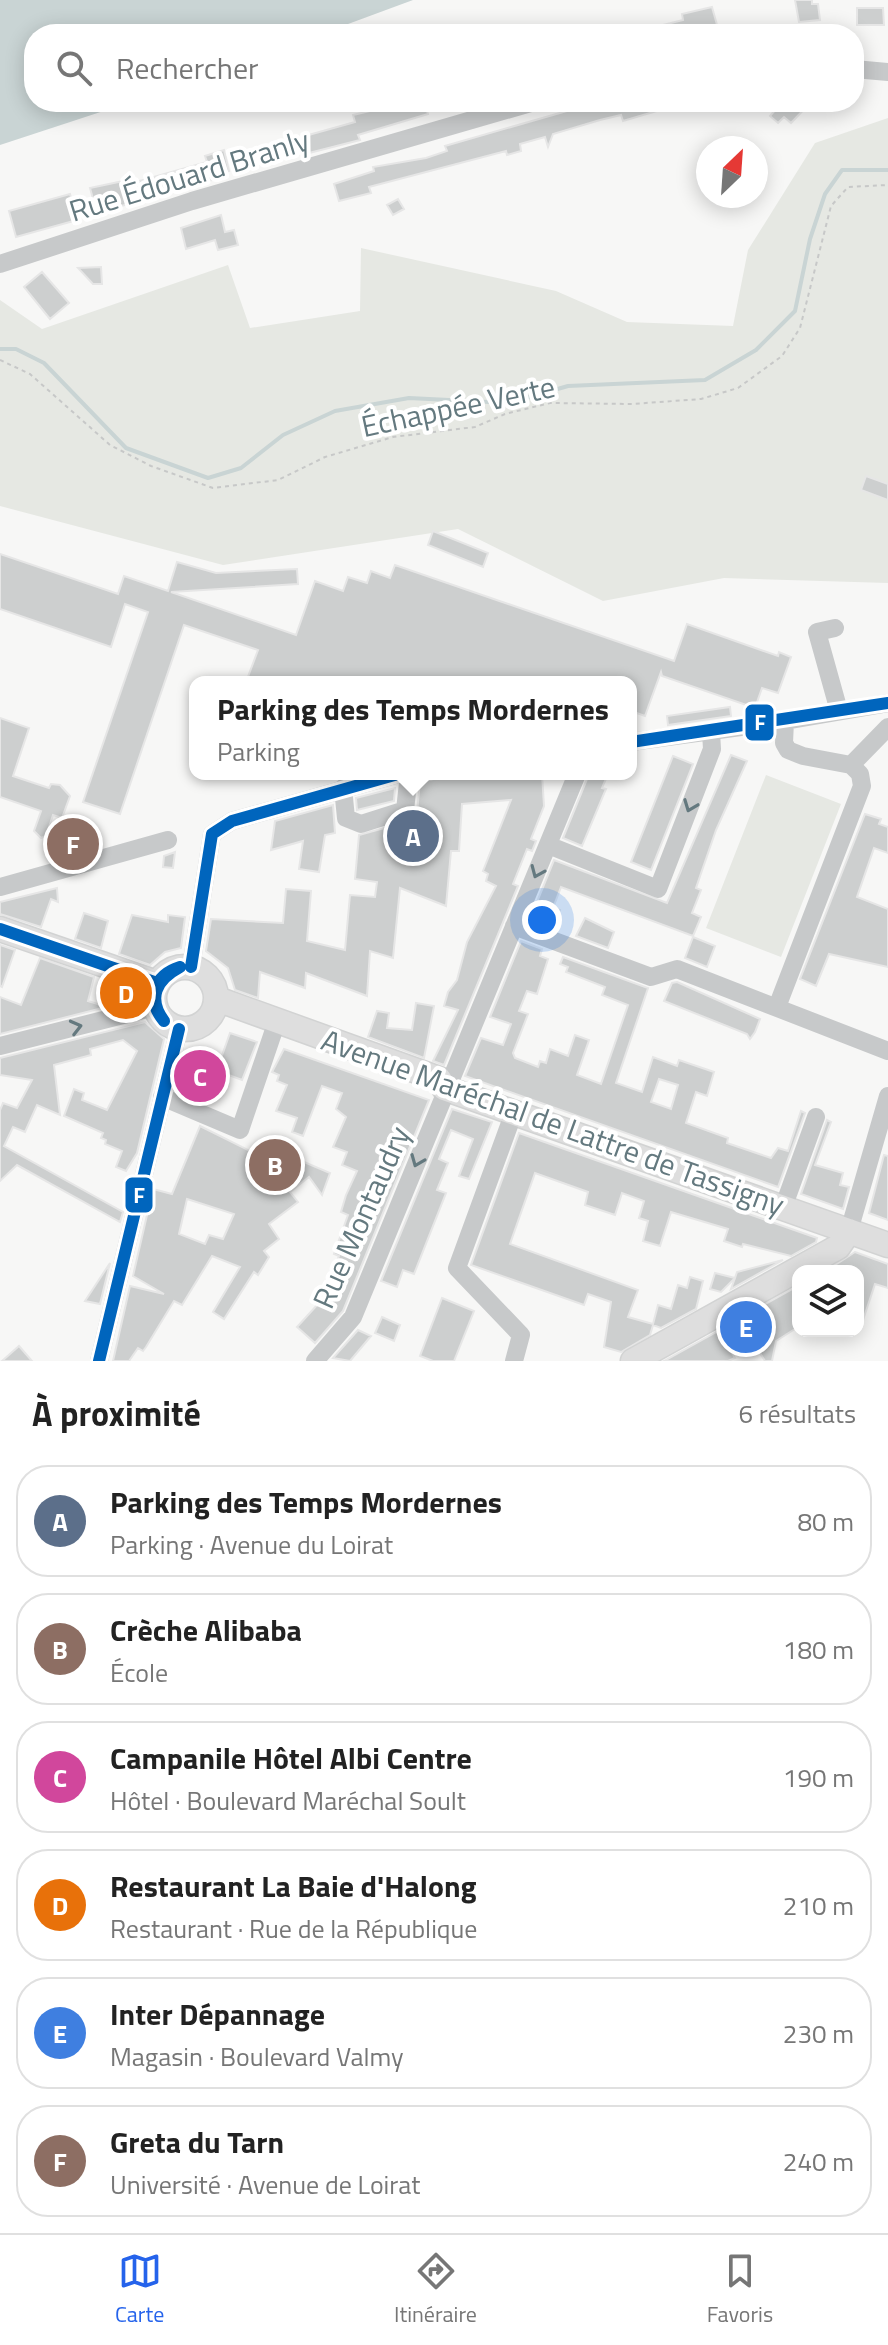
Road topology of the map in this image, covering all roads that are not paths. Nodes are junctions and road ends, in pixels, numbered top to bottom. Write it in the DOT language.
graph roads {
  1 [pos="864,70"];
  2 [pos="888,72"];
  3 [pos="499,112"];
  4 [pos="0,264"];
  5 [pos="835,628"];
  6 [pos="888,703"];
  7 [pos="839,711"];
  8 [pos="785,721"];
  9 [pos="888,727"];
  10 [pos="711,732"];
  11 [pos="637,741"];
  12 [pos="851,765"];
  13 [pos="374,780"];
  14 [pos="408,780"];
  15 [pos="575,780"];
  16 [pos="343,788"];
  17 [pos="168,840"];
  18 [pos="548,845"];
  19 [pos="0,887"];
  20 [pos="514,926"];
  21 [pos="0,929"];
  22 [pos="191,967"];
  23 [pos="156,993"];
  24 [pos="215,1007"];
  25 [pos="777,1007"];
  26 [pos="274,1028"];
  27 [pos="179,1029"];
  28 [pos="0,1046"];
  29 [pos="888,1051"];
  30 [pos="446,1088"];
  31 [pos="888,1096"];
  32 [pos="162,1097"];
  33 [pos="514,1112"];
  34 [pos="816,1117"];
  35 [pos="783,1208"];
  36 [pos="849,1231"];
  37 [pos="888,1245"];
  38 [pos="99,1361"];
  39 [pos="315,1361"];
  40 [pos="514,1361"];
  41 [pos="633,1361"];
  1 -- 2 [label="street"];
  3 -- 4 [label="street, Rue Édouard Branly"];
  5 -- 7 [label="street"];
  6 -- 7 [label="street"];
  7 -- 8 [label="street"];
  8 -- 10 [label="street"];
  8 -- 12 [label="street"];
  9 -- 12 [label="street"];
  10 -- 11 [label="street"];
  10 -- 18 [label="street, one-way"];
  12 -- 25 [label="street"];
  13 -- 16 [label="street"];
  14 -- 16 [label="street"];
  15 -- 18 [label="street, Rue Montaudry"];
  16 -- 22 [label="street"];
  17 -- 19 [label="street"];
  18 -- 20 [label="street, Rue Montaudry, one-way"];
  20 -- 25 [label="street"];
  20 -- 30 [label="street, Rue Montaudry"];
  21 -- 23 [label="main road"];
  22 -- 23 [label="main road"];
  22 -- 24 [label="main road"];
  23 -- 27 [label="main road"];
  28 -- 23 [label="street, one-way"];
  24 -- 26 [label="main road, Avenue Maréchal de Lattre de Tassigny"];
  24 -- 27 [label="main road"];
  25 -- 29 [label="street"];
  26 -- 30 [label="main road, Avenue Maréchal de Lattre de Tassigny"];
  26 -- 32 [label="street"];
  27 -- 32 [label="street"];
  30 -- 33 [label="main road, Avenue Maréchal de Lattre de Tassigny"];
  30 -- 39 [label="street, Rue Montaudry, one-way"];
  31 -- 36 [label="street"];
  32 -- 38 [label="street"];
  33 -- 35 [label="main road, Avenue Maréchal de Lattre de Tassigny"];
  33 -- 40 [label="street"];
  34 -- 35 [label="street"];
  35 -- 36 [label="main road, Avenue Maréchal de Lattre de Tassigny"];
  36 -- 37 [label="main road, Avenue Maréchal de Lattre de Tassigny"];
  36 -- 41 [label="main road"];
}
